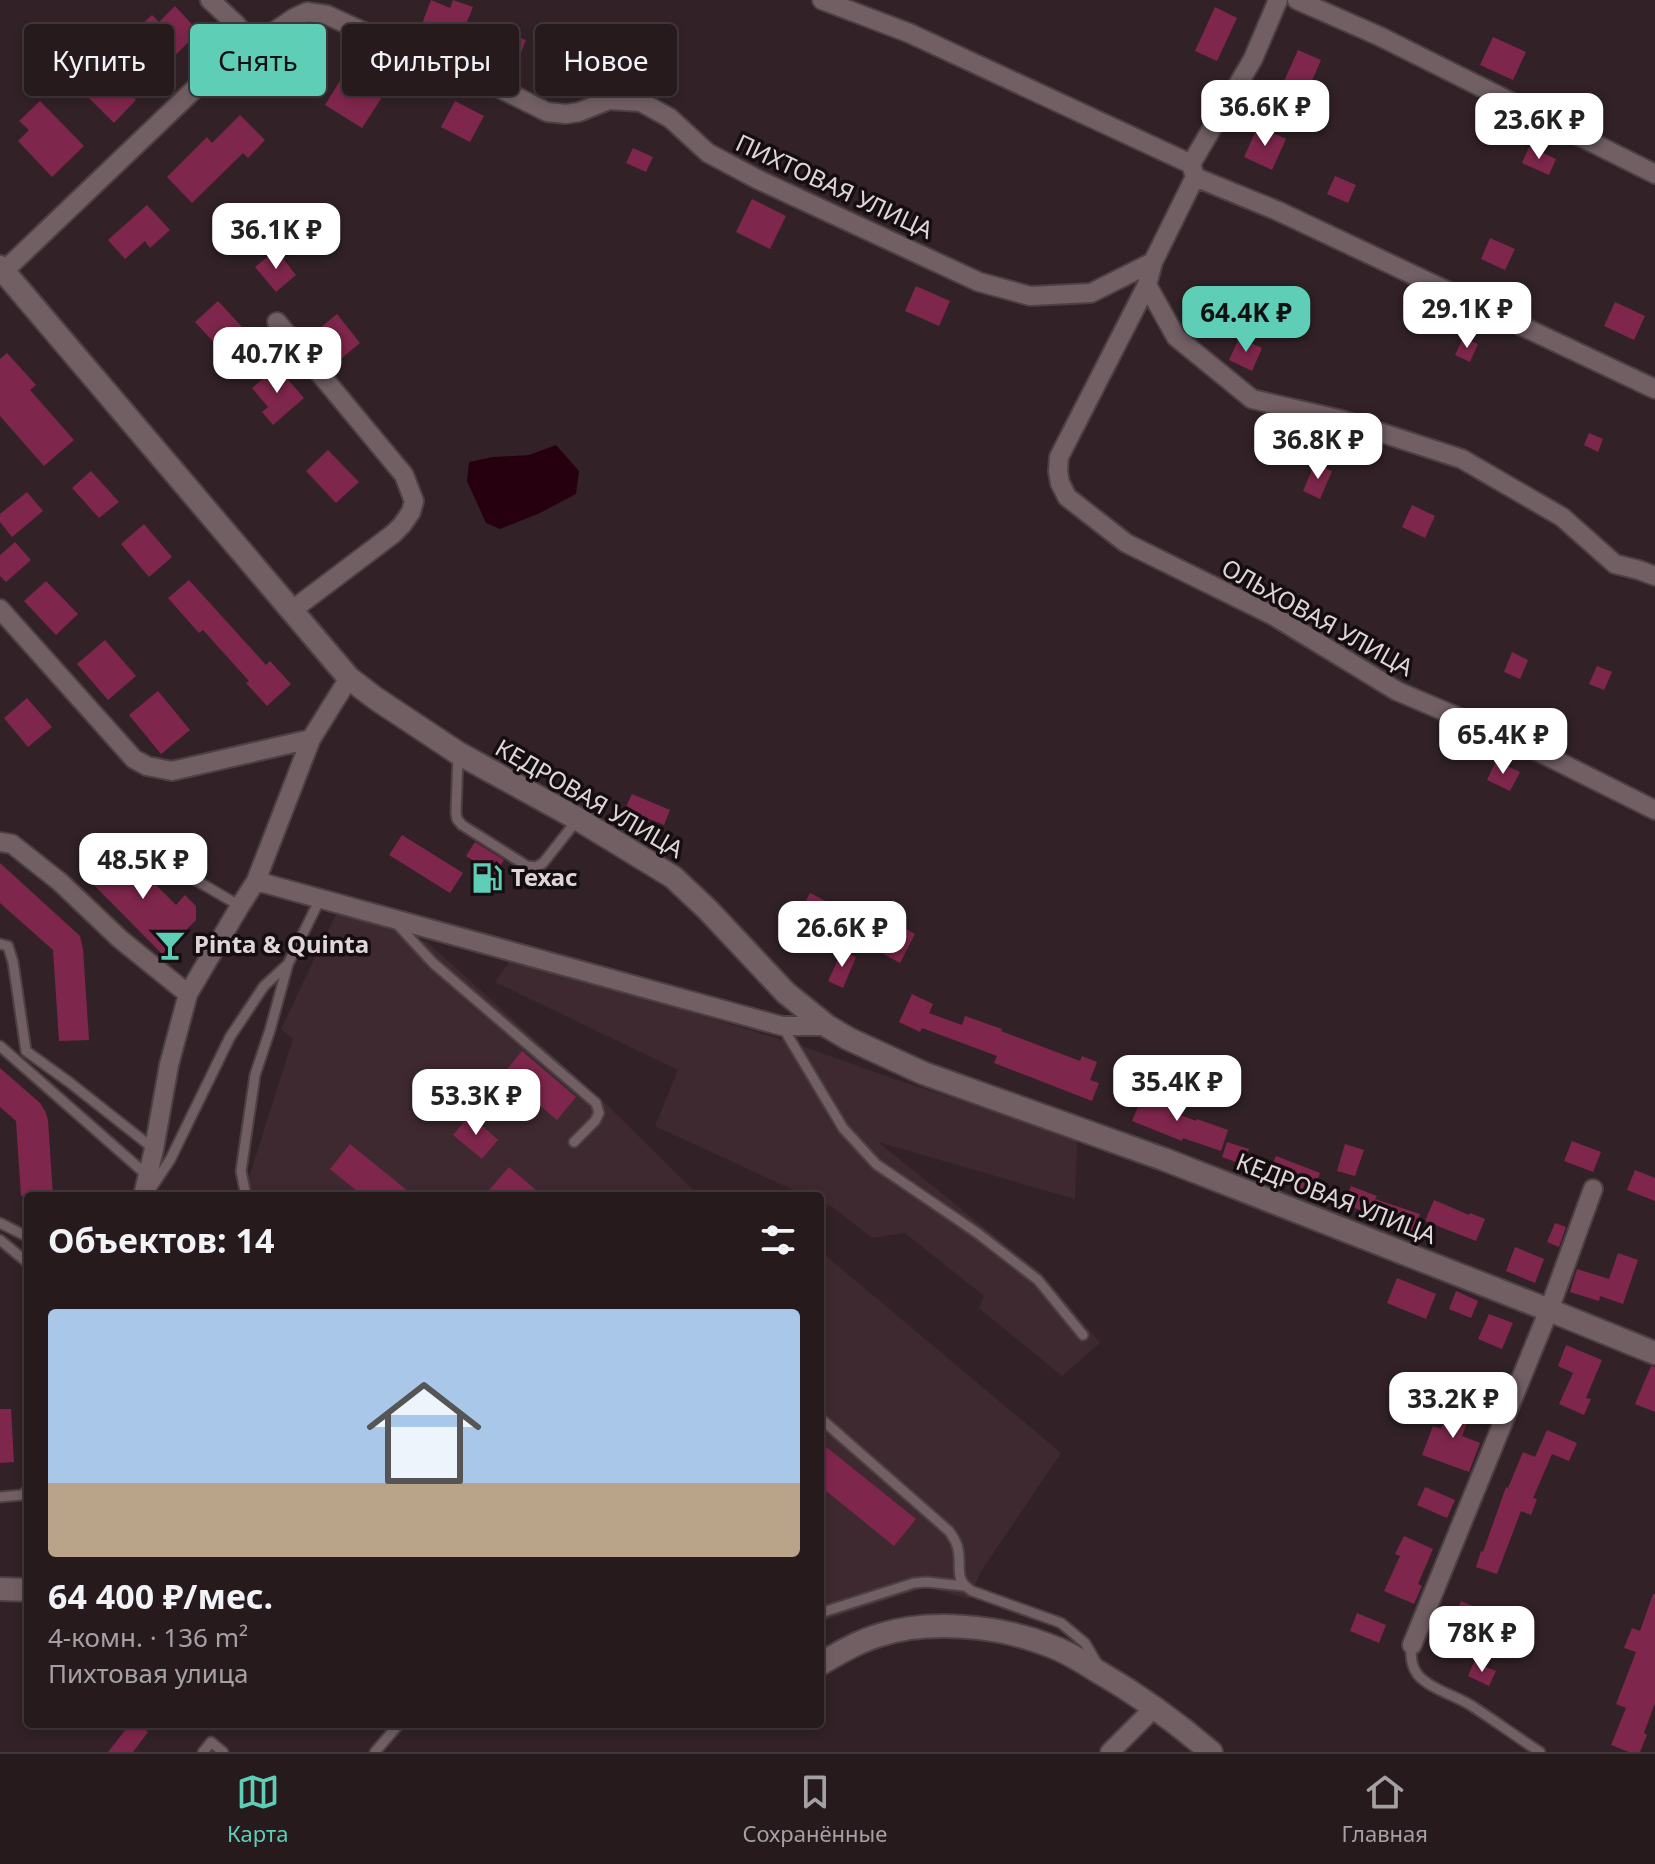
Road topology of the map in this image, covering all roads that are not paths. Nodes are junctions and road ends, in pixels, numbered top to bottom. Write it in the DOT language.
graph roads {
  1 [pos="210,0"];
  2 [pos="822,0"];
  3 [pos="1278,0"];
  4 [pos="1297,0"];
  5 [pos="236,24"];
  6 [pos="285,24"];
  7 [pos="190,95"];
  8 [pos="1193,170"];
  9 [pos="1655,174"];
  10 [pos="1153,262"];
  11 [pos="5,278"];
  12 [pos="1147,285"];
  13 [pos="277,322"];
  14 [pos="1655,389"];
  15 [pos="1655,576"];
  16 [pos="0,609"];
  17 [pos="291,611"];
  18 [pos="349,678"];
  19 [pos="311,739"];
  20 [pos="458,753"];
  21 [pos="1655,810"];
  22 [pos="578,819"];
  23 [pos="0,842"];
  24 [pos="161,860"];
  25 [pos="256,881"];
  26 [pos="320,899"];
  27 [pos="240,906"];
  28 [pos="392,919"];
  29 [pos="0,944"];
  30 [pos="288,964"];
  31 [pos="188,994"];
  32 [pos="782,1026"];
  33 [pos="827,1026"];
  34 [pos="0,1046"];
  35 [pos="574,1142"];
  36 [pos="154,1149"];
  37 [pos="148,1176"];
  38 [pos="1593,1189"];
  39 [pos="145,1192"];
  40 [pos="147,1192"];
  41 [pos="245,1192"];
  42 [pos="0,1223"];
  43 [pos="24,1235"];
  44 [pos="0,1240"];
  45 [pos="24,1260"];
  46 [pos="1549,1310"];
  47 [pos="1083,1335"];
  48 [pos="1655,1353"];
  49 [pos="824,1422"];
  50 [pos="24,1493"];
  51 [pos="0,1497"];
  52 [pos="964,1586"];
  53 [pos="0,1589"];
  54 [pos="24,1590"];
  55 [pos="824,1612"];
  56 [pos="1412,1645"];
  57 [pos="824,1662"];
  58 [pos="1104,1675"];
  59 [pos="1154,1708"];
  60 [pos="396,1728"];
  61 [pos="203,1752"];
  62 [pos="223,1752"];
  63 [pos="375,1752"];
  64 [pos="1110,1752"];
  65 [pos="1211,1752"];
  66 [pos="1540,1752"];
  1 -- 5 [label="street"];
  2 -- 8 [label="street"];
  3 -- 8 [label="street"];
  4 -- 9 [label="street"];
  6 -- 10 [label="street, ПИХТОВАЯ УЛИЦА"];
  7 -- 11 [label="street"];
  8 -- 10 [label="street"];
  8 -- 14 [label="street"];
  10 -- 12 [label="street"];
  11 -- 17 [label="street, КЕДРОВАЯ УЛИЦА"];
  12 -- 15 [label="street"];
  12 -- 21 [label="street, ОЛЬХОВАЯ УЛИЦА"];
  13 -- 17 [label="street"];
  16 -- 19 [label="street"];
  17 -- 18 [label="street, КЕДРОВАЯ УЛИЦА"];
  18 -- 19 [label="street"];
  18 -- 20 [label="street, КЕДРОВАЯ УЛИЦА"];
  19 -- 25 [label="street"];
  20 -- 22 [label="street, КЕДРОВАЯ УЛИЦА"];
  20 -- 22 [label="lane"];
  22 -- 33 [label="street, КЕДРОВАЯ УЛИЦА"];
  23 -- 31 [label="street"];
  24 -- 27 [label="lane"];
  25 -- 26 [label="street"];
  25 -- 27 [label="street"];
  26 -- 28 [label="street"];
  26 -- 30 [label="lane"];
  27 -- 31 [label="street"];
  28 -- 32 [label="street"];
  28 -- 35 [label="lane"];
  29 -- 36 [label="lane"];
  30 -- 40 [label="lane"];
  30 -- 41 [label="lane"];
  31 -- 36 [label="street"];
  32 -- 33 [label="street"];
  32 -- 47 [label="lane"];
  33 -- 46 [label="street, КЕДРОВАЯ УЛИЦА"];
  34 -- 37 [label="lane"];
  36 -- 37 [label="street"];
  37 -- 39 [label="street"];
  38 -- 46 [label="street"];
  42 -- 43 [label="lane"];
  44 -- 45 [label="lane"];
  46 -- 48 [label="street, КЕДРОВАЯ УЛИЦА"];
  46 -- 56 [label="street"];
  49 -- 52 [label="lane"];
  50 -- 51 [label="lane"];
  52 -- 55 [label="lane"];
  52 -- 58 [label="lane"];
  53 -- 54 [label="street"];
  56 -- 66 [label="lane"];
  57 -- 58 [label="street"];
  58 -- 59 [label="street"];
  59 -- 64 [label="street"];
  59 -- 65 [label="street"];
  60 -- 63 [label="lane"];
  61 -- 62 [label="lane"];
}
